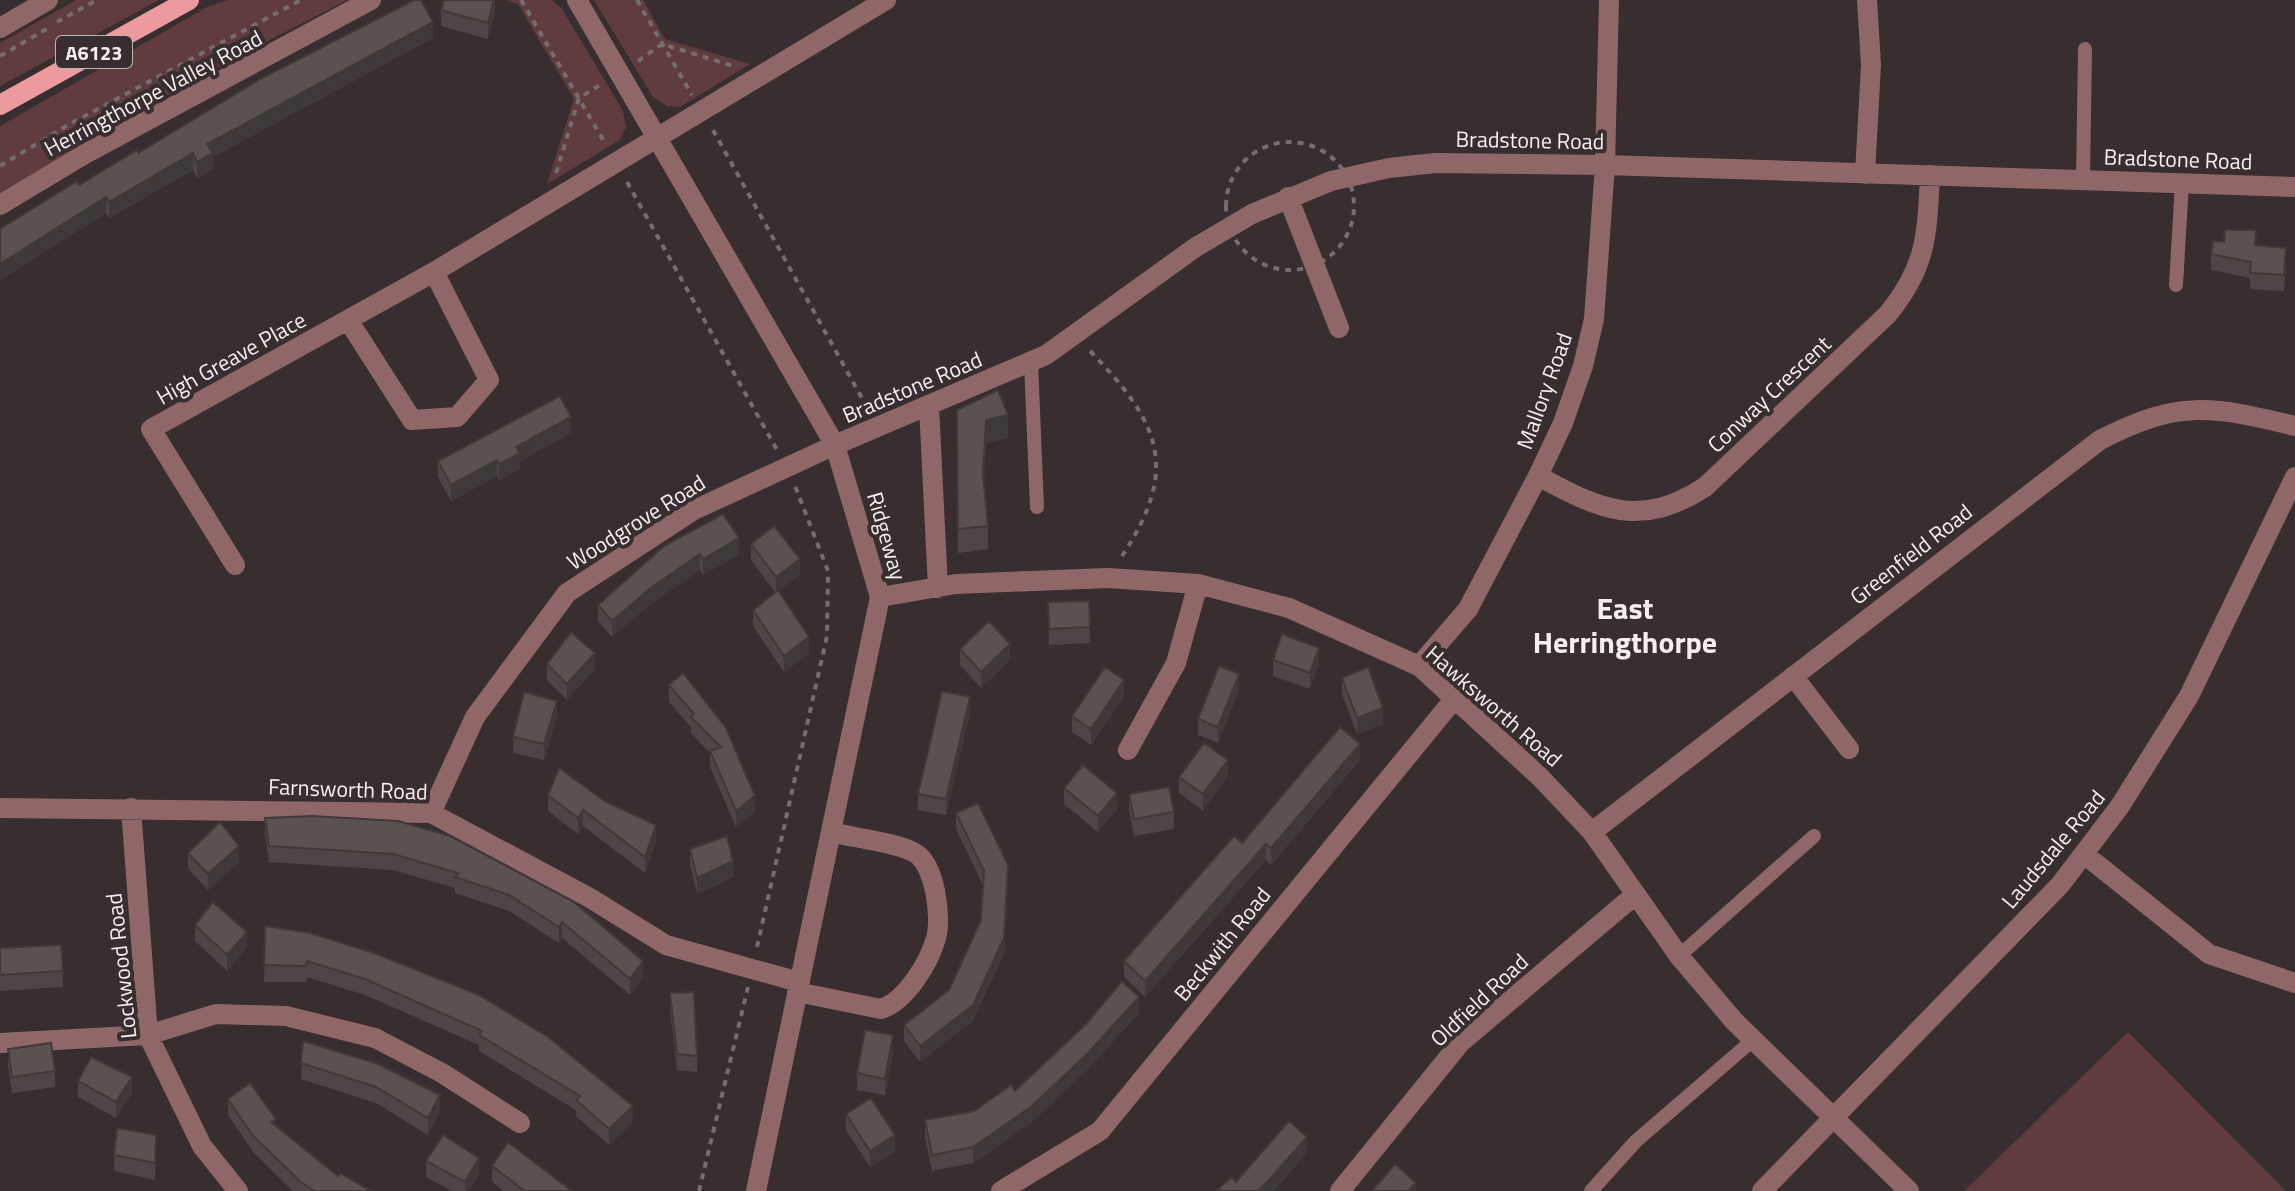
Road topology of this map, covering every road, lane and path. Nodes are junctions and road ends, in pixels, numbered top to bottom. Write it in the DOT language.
graph roads {
  1 [pos="48,0"];
  2 [pos="97,0"];
  3 [pos="189,0"];
  4 [pos="301,0"];
  5 [pos="371,0"];
  6 [pos="521,0"];
  7 [pos="577,0"];
  8 [pos="637,0"];
  9 [pos="886,0"];
  10 [pos="1609,0"];
  11 [pos="1867,0"];
  12 [pos="0,28"];
  13 [pos="662,44"];
  14 [pos="2085,49"];
  15 [pos="0,56"];
  16 [pos="622,72"];
  17 [pos="766,76"];
  18 [pos="579,98"];
  19 [pos="0,105"];
  20 [pos="702,112"];
  21 [pos="659,137"];
  22 [pos="617,162"];
  23 [pos="1605,165"];
  24 [pos="0,166"];
  25 [pos="1865,174"];
  26 [pos="1930,175"];
  27 [pos="2083,179"];
  28 [pos="2182,183"];
  29 [pos="2295,187"];
  30 [pos="1288,197"];
  31 [pos="547,204"];
  32 [pos="0,205"];
  33 [pos="434,272"];
  34 [pos="2176,285"];
  35 [pos="348,320"];
  36 [pos="1339,328"];
  37 [pos="1072,336"];
  38 [pos="1031,362"];
  39 [pos="929,406"];
  40 [pos="878,426"];
  41 [pos="2295,426"];
  42 [pos="835,445"];
  43 [pos="786,467"];
  44 [pos="1538,476"];
  45 [pos="2295,477"];
  46 [pos="1037,507"];
  47 [pos="235,565"];
  48 [pos="1108,578"];
  49 [pos="1198,584"];
  50 [pos="938,588"];
  51 [pos="880,597"];
  52 [pos="1419,666"];
  53 [pos="1793,676"];
  54 [pos="1455,698"];
  55 [pos="1849,749"];
  56 [pos="1128,750"];
  57 [pos="0,808"];
  58 [pos="131,808"];
  59 [pos="431,813"];
  60 [pos="831,832"];
  61 [pos="1592,832"];
  62 [pos="1814,836"];
  63 [pos="2084,854"];
  64 [pos="1635,895"];
  65 [pos="1679,956"];
  66 [pos="752,969"];
  67 [pos="2295,983"];
  68 [pos="798,987"];
  69 [pos="148,1035"];
  70 [pos="1753,1040"];
  71 [pos="0,1043"];
  72 [pos="1833,1120"];
  73 [pos="520,1123"];
  74 [pos="238,1191"];
  75 [pos="699,1191"];
  76 [pos="756,1191"];
  77 [pos="1001,1191"];
  78 [pos="1340,1191"];
  79 [pos="1591,1191"];
  80 [pos="1762,1191"];
  81 [pos="1909,1191"];
  1 -- 12 [label="street"];
  2 -- 15 [label="path"];
  3 -- 19 [label="main road, A6123"];
  4 -- 24 [label="path"];
  5 -- 32 [label="street, Herringthorpe Valley Road"];
  6 -- 18 [label="path"];
  7 -- 16 [label="street, Ridgeway"];
  8 -- 13 [label="path"];
  9 -- 17 [label="street, High Greave Place"];
  10 -- 23 [label="street, Mallory Road"];
  11 -- 25 [label="street"];
  13 -- 16 [label="path"];
  13 -- 17 [label="path"];
  13 -- 20 [label="path"];
  14 -- 27 [label="lane"];
  16 -- 18 [label="path"];
  16 -- 21 [label="street, Ridgeway"];
  17 -- 20 [label="street, High Greave Place"];
  18 -- 22 [label="path"];
  18 -- 31 [label="path"];
  20 -- 21 [label="street, High Greave Place"];
  20 -- 40 [label="path"];
  21 -- 22 [label="street, High Greave Place"];
  21 -- 42 [label="street, Ridgeway"];
  22 -- 31 [label="street, High Greave Place"];
  22 -- 43 [label="path"];
  23 -- 25 [label="street, Bradstone Road"];
  23 -- 30 [label="street, Bradstone Road"];
  23 -- 44 [label="street, Mallory Road"];
  25 -- 26 [label="street, Bradstone Road"];
  26 -- 27 [label="street, Bradstone Road"];
  26 -- 44 [label="street, Conway Crescent"];
  27 -- 28 [label="street, Bradstone Road"];
  28 -- 29 [label="street, Bradstone Road"];
  28 -- 34 [label="lane"];
  30 -- 36 [label="street"];
  30 -- 37 [label="street, Bradstone Road"];
  31 -- 33 [label="street, High Greave Place"];
  33 -- 35 [label="street, High Greave Place"];
  33 -- 35 [label="street"];
  35 -- 47 [label="street, High Greave Place"];
  37 -- 38 [label="street, Bradstone Road"];
  37 -- 48 [label="path"];
  38 -- 39 [label="street, Bradstone Road"];
  38 -- 46 [label="lane"];
  39 -- 40 [label="street, Bradstone Road"];
  39 -- 50 [label="street"];
  40 -- 42 [label="street, Bradstone Road"];
  41 -- 53 [label="street, Greenfield Road"];
  42 -- 43 [label="street, Woodgrove Road"];
  42 -- 51 [label="street, Ridgeway"];
  43 -- 59 [label="street, Woodgrove Road"];
  43 -- 66 [label="path"];
  44 -- 52 [label="street, Mallory Road"];
  45 -- 63 [label="street, Laudsdale Road"];
  48 -- 49 [label="street, Hawksworth Road"];
  48 -- 50 [label="street, Hawksworth Road"];
  49 -- 52 [label="street, Hawksworth Road"];
  49 -- 56 [label="street"];
  50 -- 51 [label="street, Hawksworth Road"];
  51 -- 60 [label="street, Ridgeway"];
  52 -- 54 [label="street, Hawksworth Road"];
  53 -- 55 [label="street"];
  53 -- 61 [label="street, Greenfield Road"];
  54 -- 61 [label="street, Hawksworth Road"];
  54 -- 77 [label="street, Beckwith Road"];
  57 -- 58 [label="street, Farnsworth Road"];
  58 -- 59 [label="street, Farnsworth Road"];
  58 -- 69 [label="street, Lockwood Road"];
  59 -- 66 [label="street, Farnsworth Road"];
  60 -- 68 [label="street, Ridgeway"];
  60 -- 68 [label="street, Farnsworth Road"];
  61 -- 64 [label="street, Hawksworth Road"];
  62 -- 65 [label="lane"];
  63 -- 67 [label="street"];
  63 -- 72 [label="street, Laudsdale Road"];
  64 -- 65 [label="street, Hawksworth Road"];
  64 -- 78 [label="street, Oldfield Road"];
  65 -- 70 [label="street, Hawksworth Road"];
  66 -- 68 [label="street, Farnsworth Road"];
  66 -- 75 [label="path"];
  68 -- 76 [label="street, Ridgeway"];
  69 -- 71 [label="street"];
  69 -- 73 [label="street"];
  69 -- 74 [label="street, Lockwood Road"];
  70 -- 72 [label="street, Hawksworth Road"];
  70 -- 79 [label="lane"];
  72 -- 80 [label="street, Laudsdale Road"];
  72 -- 81 [label="street, Hawksworth Road"];
}
